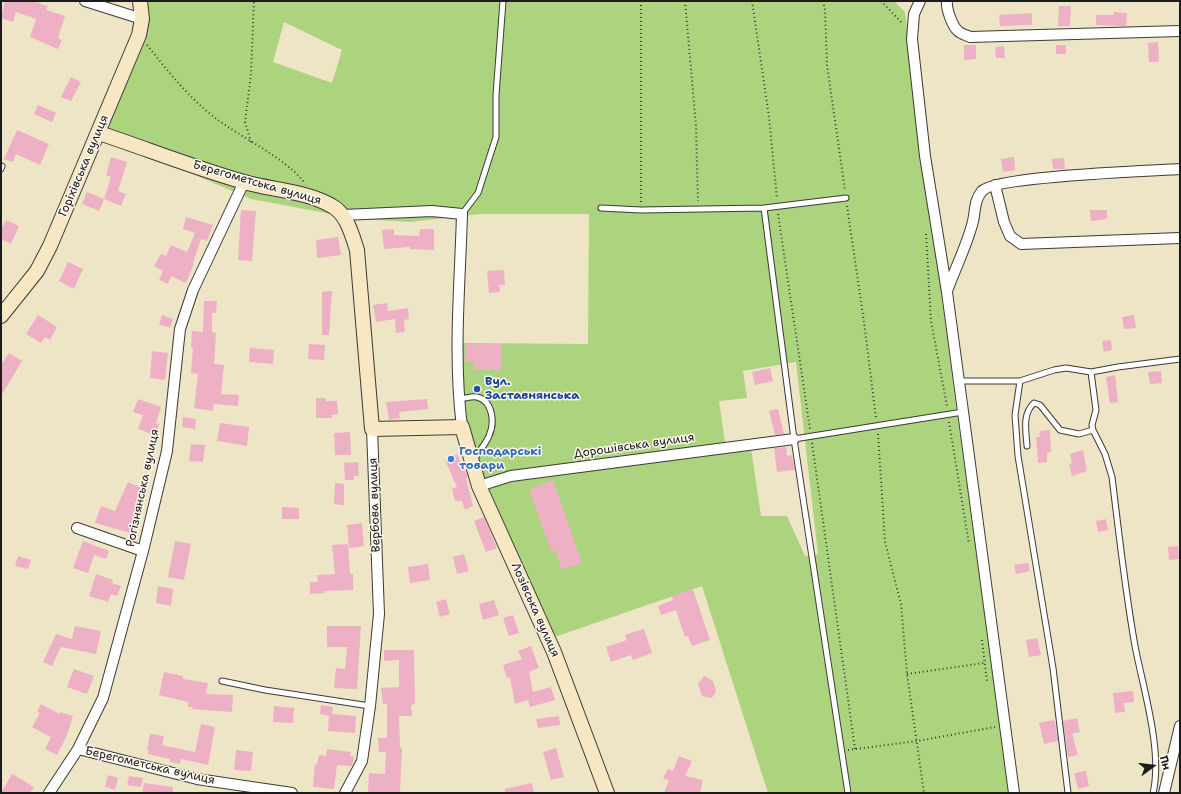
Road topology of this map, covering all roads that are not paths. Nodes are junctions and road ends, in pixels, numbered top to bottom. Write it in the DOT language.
graph roads {
  1 [pos="85,1"];
  2 [pos="503,1"];
  3 [pos="920,1"];
  4 [pos="947,1"];
  5 [pos="141,8"];
  6 [pos="1180,30"];
  7 [pos="99,133"];
  8 [pos="1180,169"];
  9 [pos="244,182"];
  10 [pos="995,185"];
  11 [pos="846,198"];
  12 [pos="601,208"];
  13 [pos="764,208"];
  14 [pos="462,214"];
  15 [pos="343,215"];
  16 [pos="1180,238"];
  17 [pos="947,292"];
  18 [pos="1,316"];
  19 [pos="1180,359"];
  20 [pos="1091,372"];
  21 [pos="959,381"];
  22 [pos="1020,381"];
  23 [pos="458,400"];
  24 [pos="963,412"];
  25 [pos="462,427"];
  26 [pos="372,429"];
  27 [pos="1093,430"];
  28 [pos="794,439"];
  29 [pos="1026,446"];
  30 [pos="471,464"];
  31 [pos="479,486"];
  32 [pos="77,528"];
  33 [pos="143,551"];
  34 [pos="222,681"];
  35 [pos="370,706"];
  36 [pos="1180,727"];
  37 [pos="78,749"];
  38 [pos="49,793"];
  39 [pos="292,793"];
  40 [pos="345,793"];
  41 [pos="607,793"];
  42 [pos="848,793"];
  43 [pos="1014,793"];
  44 [pos="1068,793"];
  45 [pos="1153,793"];
  46 [pos="1164,793"];
  1 -- 5 [label="street"];
  2 -- 14 [label="lane"];
  3 -- 17 [label="street"];
  4 -- 6 [label="street"];
  5 -- 7 [label="street, Горіхівська вулиця"];
  7 -- 9 [label="street, Берегометська вулиця"];
  7 -- 18 [label="street, Горіхівська вулиця"];
  8 -- 10 [label="street"];
  9 -- 15 [label="street, Берегометська вулиця"];
  9 -- 33 [label="street, Рогізнянська вулиця"];
  10 -- 16 [label="street"];
  10 -- 17 [label="street"];
  11 -- 13 [label="lane"];
  12 -- 13 [label="lane"];
  13 -- 28 [label="lane"];
  14 -- 15 [label="street"];
  14 -- 23 [label="street"];
  15 -- 26 [label="street, Вербова вулиця"];
  17 -- 21 [label="street"];
  19 -- 20 [label="lane"];
  20 -- 22 [label="lane"];
  20 -- 27 [label="lane"];
  21 -- 22 [label="lane"];
  21 -- 24 [label="street"];
  22 -- 44 [label="lane"];
  23 -- 25 [label="street"];
  23 -- 30 [label="lane"];
  24 -- 28 [label="lane"];
  24 -- 43 [label="street"];
  25 -- 26 [label="street"];
  25 -- 30 [label="street, Лозівська вулиця"];
  26 -- 35 [label="street, Вербова вулиця"];
  27 -- 29 [label="lane"];
  27 -- 45 [label="lane"];
  28 -- 31 [label="street, Дорошівська вулиця"];
  28 -- 42 [label="lane"];
  30 -- 31 [label="street, Лозівська вулиця"];
  31 -- 41 [label="street, Лозівська вулиця"];
  32 -- 33 [label="street"];
  33 -- 37 [label="street, Рогізнянська вулиця"];
  34 -- 35 [label="lane"];
  35 -- 40 [label="street, Вербова вулиця"];
  36 -- 46 [label="street"];
  37 -- 38 [label="street, Рогізнянська вулиця"];
  37 -- 39 [label="street, Берегометська вулиця"];
}
